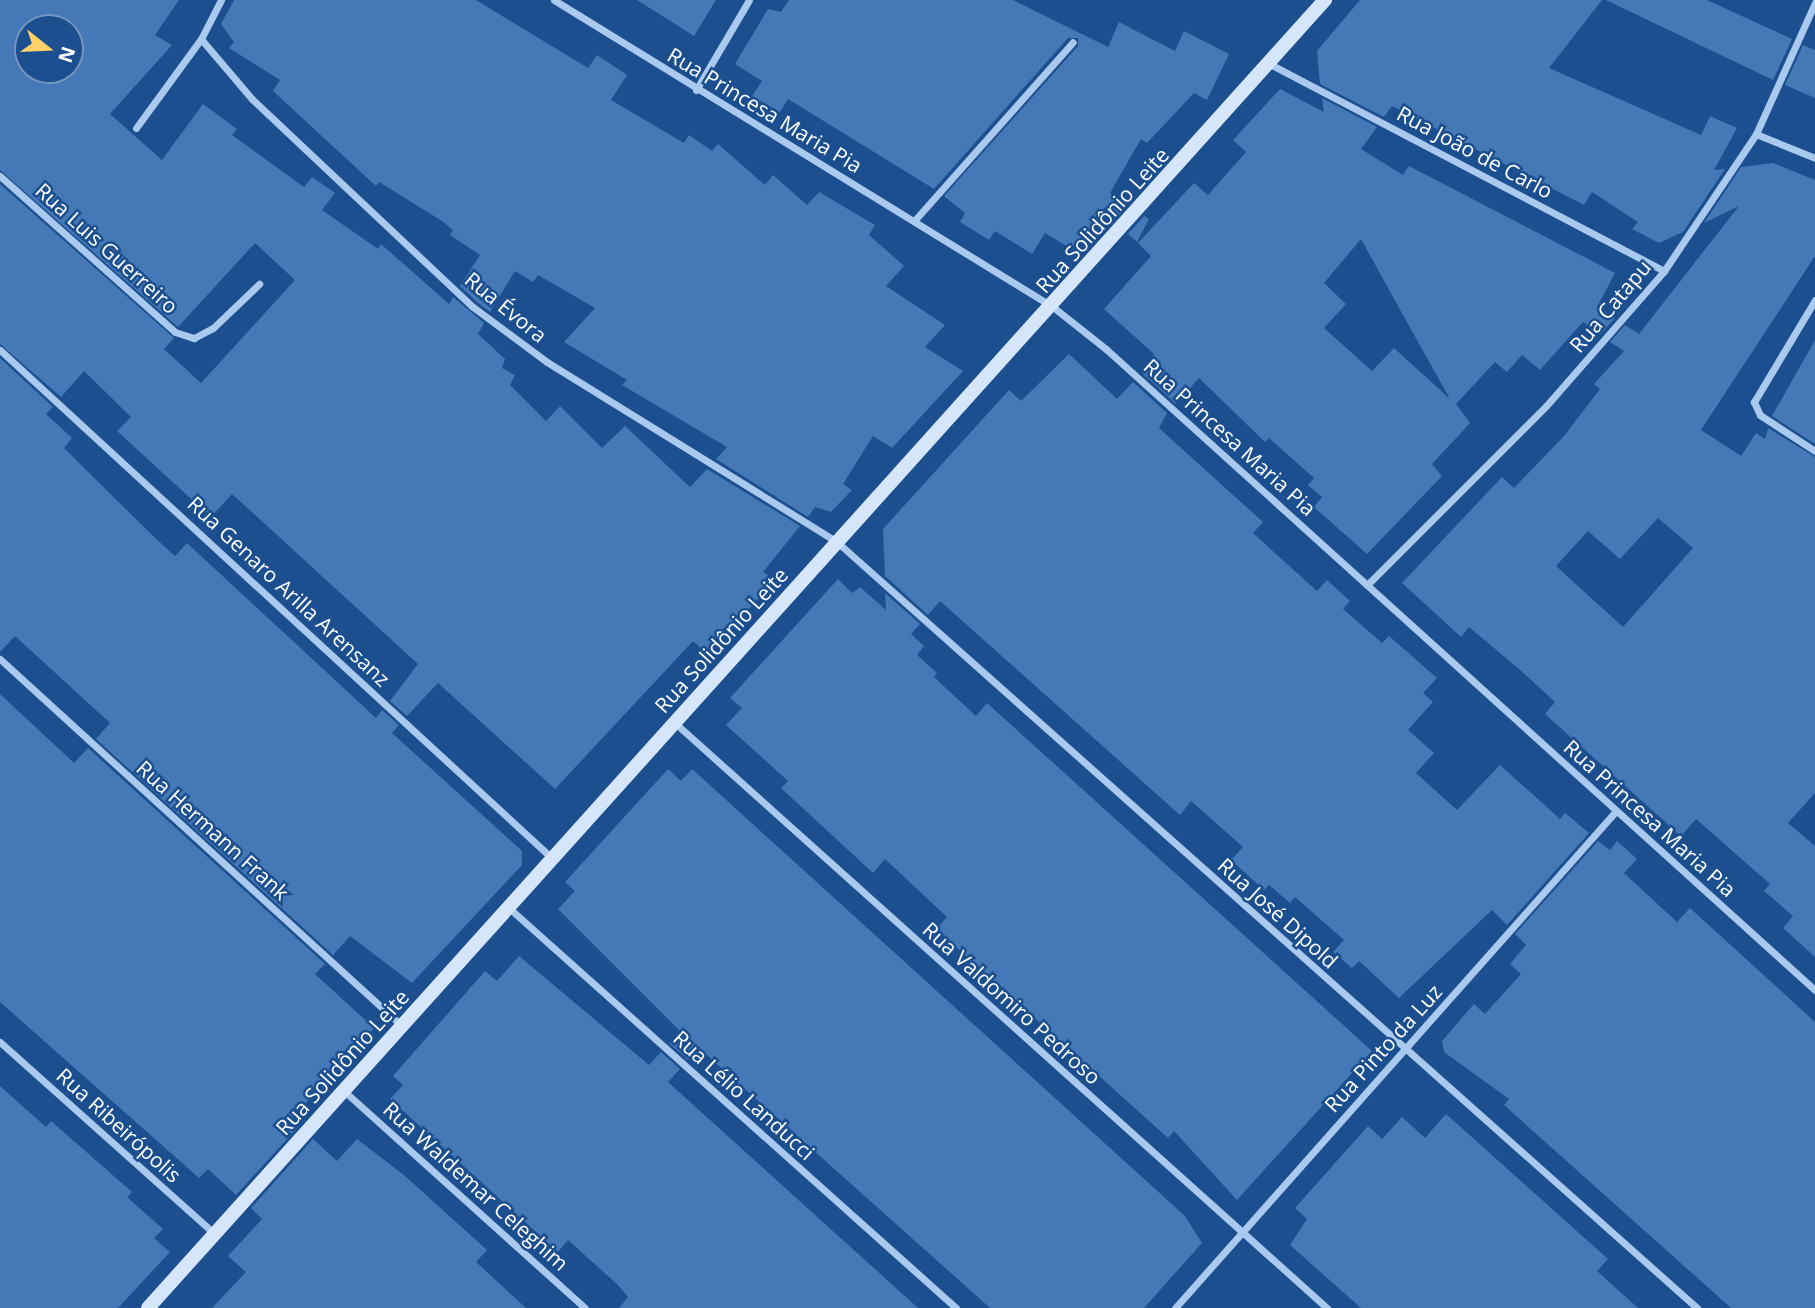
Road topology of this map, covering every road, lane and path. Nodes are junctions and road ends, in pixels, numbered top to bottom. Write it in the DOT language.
graph roads {
  1 [pos="221,0"];
  2 [pos="554,0"];
  3 [pos="749,0"];
  4 [pos="1325,0"];
  5 [pos="1815,3"];
  6 [pos="201,39"];
  7 [pos="1073,42"];
  8 [pos="1270,64"];
  9 [pos="696,90"];
  10 [pos="136,128"];
  11 [pos="1756,134"];
  12 [pos="1815,158"];
  13 [pos="0,176"];
  14 [pos="914,221"];
  15 [pos="1664,271"];
  16 [pos="258,284"];
  17 [pos="1815,300"];
  18 [pos="1053,307"];
  19 [pos="0,350"];
  20 [pos="1815,451"];
  21 [pos="837,542"];
  22 [pos="1367,585"];
  23 [pos="0,659"];
  24 [pos="675,723"];
  25 [pos="1616,811"];
  26 [pos="553,859"];
  27 [pos="509,908"];
  28 [pos="1815,990"];
  29 [pos="402,1027"];
  30 [pos="0,1042"];
  31 [pos="1404,1050"];
  32 [pos="344,1091"];
  33 [pos="1242,1233"];
  34 [pos="215,1234"];
  35 [pos="148,1308"];
  36 [pos="585,1308"];
  37 [pos="956,1308"];
  38 [pos="1175,1308"];
  39 [pos="1326,1308"];
  40 [pos="1697,1308"];
  1 -- 6 [label="street"];
  2 -- 9 [label="street, Rua Princesa Maria Pia"];
  3 -- 9 [label="street"];
  4 -- 8 [label="main road, Rua Solidônio Leite"];
  5 -- 11 [label="street, Rua Catapu"];
  6 -- 10 [label="street"];
  6 -- 21 [label="street, Rua Évora"];
  7 -- 14 [label="street"];
  8 -- 15 [label="street, Rua João de Carlo"];
  8 -- 18 [label="main road, Rua Solidônio Leite"];
  9 -- 14 [label="street, Rua Princesa Maria Pia"];
  11 -- 12 [label="street"];
  11 -- 15 [label="street, Rua Catapu"];
  13 -- 16 [label="street, Rua Luis Guerreiro"];
  14 -- 18 [label="street, Rua Princesa Maria Pia"];
  15 -- 22 [label="street, Rua Catapu"];
  17 -- 20 [label="street"];
  18 -- 21 [label="main road, Rua Solidônio Leite"];
  18 -- 22 [label="street, Rua Princesa Maria Pia"];
  19 -- 26 [label="street, Rua Genaro Arilla Arensanz"];
  21 -- 24 [label="main road, Rua Solidônio Leite"];
  21 -- 31 [label="street, Rua José Dipold"];
  22 -- 25 [label="street, Rua Princesa Maria Pia"];
  23 -- 29 [label="street, Rua Hermann Frank"];
  24 -- 26 [label="main road, Rua Solidônio Leite"];
  24 -- 33 [label="street, Rua Valdomiro Pedroso"];
  25 -- 28 [label="street, Rua Princesa Maria Pia"];
  25 -- 31 [label="street, Rua Pinto da Luz"];
  26 -- 27 [label="main road, Rua Solidônio Leite"];
  27 -- 29 [label="main road, Rua Solidônio Leite"];
  27 -- 37 [label="street, Rua Lélio Landucci"];
  29 -- 32 [label="main road, Rua Solidônio Leite"];
  30 -- 34 [label="street, Rua Ribeirópolis"];
  31 -- 33 [label="street, Rua Pinto da Luz"];
  31 -- 40 [label="street, Rua José Dipold"];
  32 -- 34 [label="main road, Rua Solidônio Leite"];
  32 -- 36 [label="street, Rua Waldemar Celeghim"];
  33 -- 38 [label="street, Rua Pinto da Luz"];
  33 -- 39 [label="street, Rua Valdomiro Pedroso"];
  34 -- 35 [label="main road, Rua Solidônio Leite"];
}
